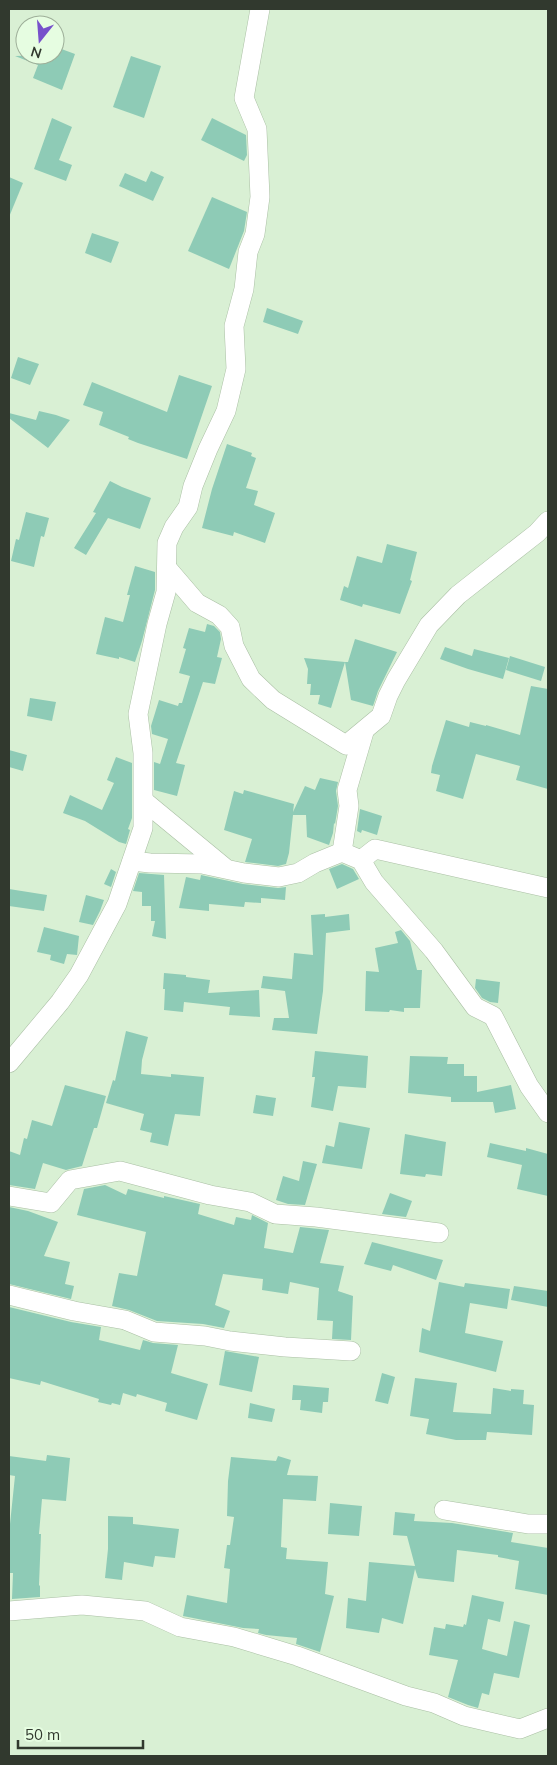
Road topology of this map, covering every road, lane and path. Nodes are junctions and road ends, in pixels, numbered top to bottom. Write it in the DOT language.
graph roads {
  1 [pos="260,9"];
  2 [pos="548,521"];
  3 [pos="167,568"];
  4 [pos="364,732"];
  5 [pos="346,745"];
  6 [pos="348,790"];
  7 [pos="144,801"];
  8 [pos="342,852"];
  9 [pos="361,860"];
  10 [pos="132,861"];
  11 [pos="225,868"];
  12 [pos="548,888"];
  13 [pos="9,1063"];
  14 [pos="548,1113"];
  15 [pos="9,1196"];
  16 [pos="439,1233"];
  17 [pos="9,1295"];
  18 [pos="351,1351"];
  19 [pos="444,1510"];
  20 [pos="548,1524"];
  21 [pos="9,1611"];
  22 [pos="548,1718"];
  1 -- 3 [label="street"];
  2 -- 4 [label="street"];
  3 -- 5 [label="street"];
  3 -- 7 [label="street"];
  4 -- 5 [label="street"];
  4 -- 6 [label="street"];
  5 -- 6 [label="street"];
  6 -- 8 [label="street"];
  7 -- 10 [label="street"];
  7 -- 11 [label="street"];
  8 -- 9 [label="street"];
  8 -- 11 [label="street"];
  9 -- 12 [label="street"];
  9 -- 14 [label="street"];
  10 -- 11 [label="street"];
  10 -- 13 [label="street"];
  15 -- 16 [label="street"];
  17 -- 18 [label="street"];
  19 -- 20 [label="street"];
  21 -- 22 [label="street"];
}
